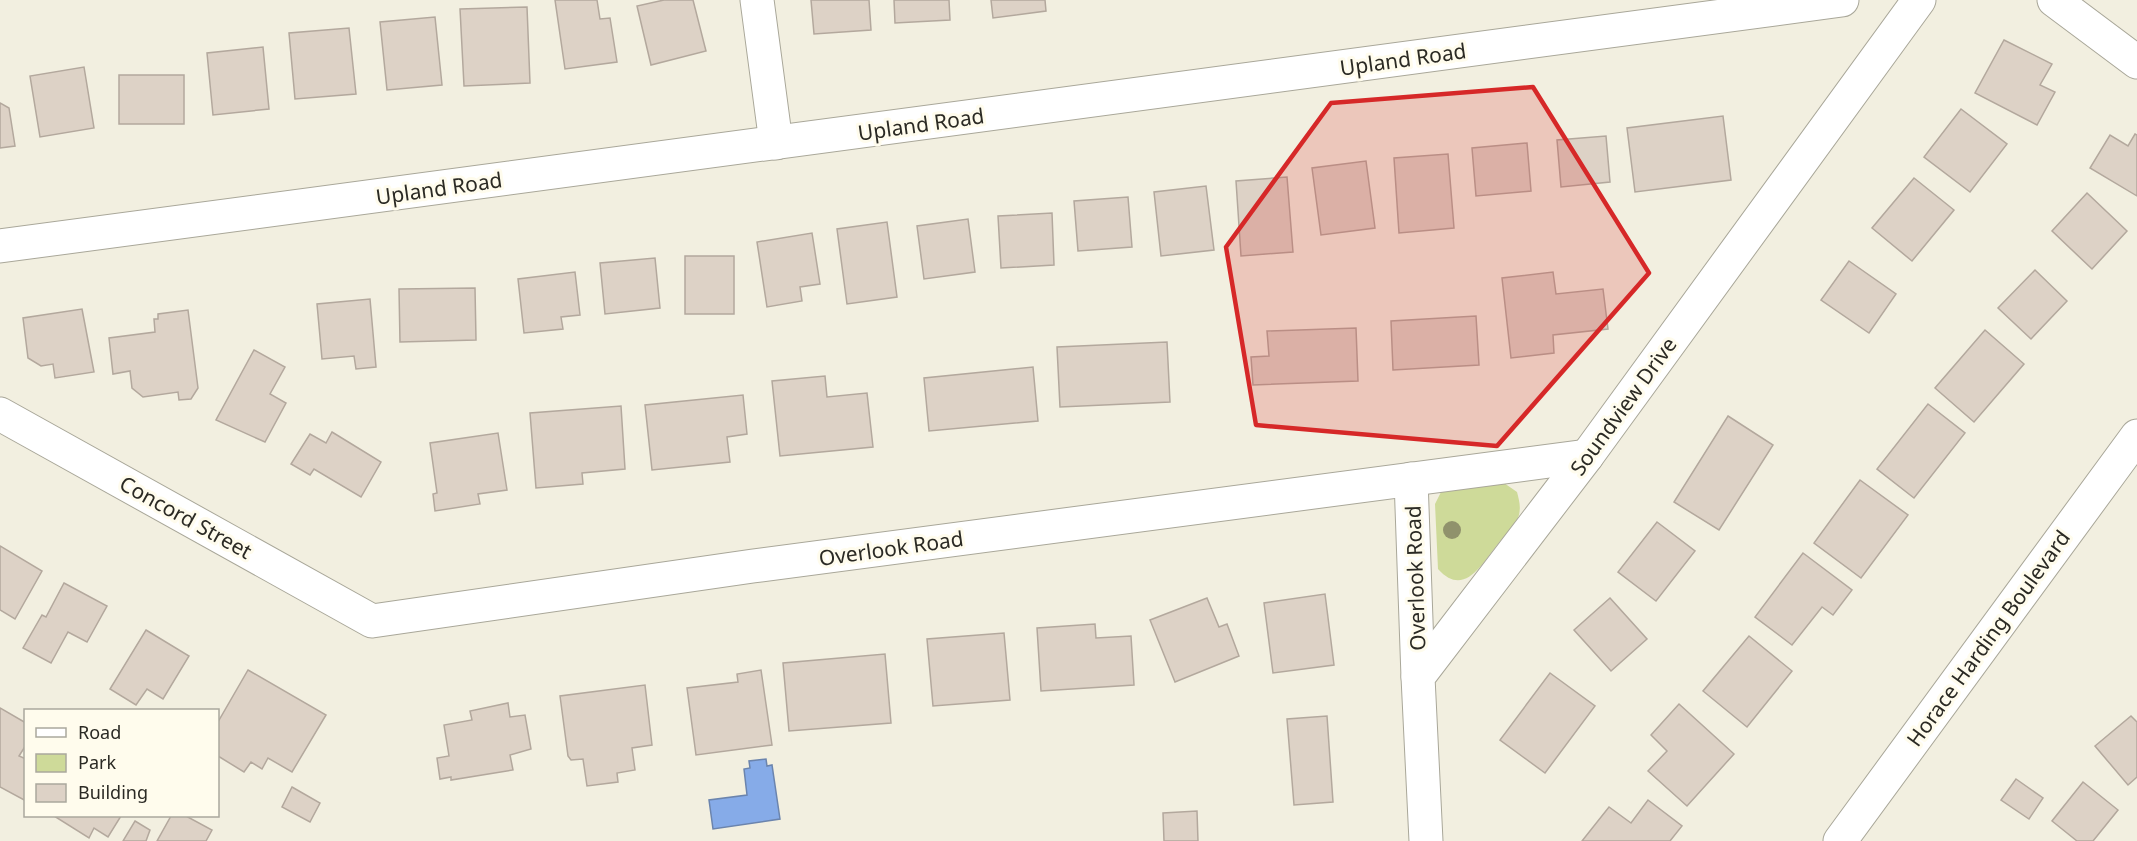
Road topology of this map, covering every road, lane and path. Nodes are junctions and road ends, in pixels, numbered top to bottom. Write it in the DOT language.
graph roads {
  1 [pos="757,0"];
  2 [pos="1842,0"];
  3 [pos="1920,0"];
  4 [pos="2054,0"];
  5 [pos="2137,62"];
  6 [pos="776,143"];
  7 [pos="0,246"];
  8 [pos="0,414"];
  9 [pos="2137,436"];
  10 [pos="1587,456"];
  11 [pos="1411,479"];
  12 [pos="372,621"];
  13 [pos="1418,677"];
  14 [pos="1426,841"];
  15 [pos="1840,841"];
  1 -- 6 [label="street"];
  2 -- 6 [label="street, Upland Road"];
  3 -- 10 [label="street, Soundview Drive"];
  4 -- 5 [label="street"];
  6 -- 7 [label="street, Upland Road"];
  8 -- 12 [label="street, Concord Street"];
  9 -- 15 [label="street, Horace Harding Boulevard"];
  10 -- 11 [label="street, Overlook Road"];
  10 -- 13 [label="street, Soundview Drive"];
  11 -- 12 [label="street, Overlook Road"];
  11 -- 13 [label="street, Overlook Road"];
  13 -- 14 [label="street"];
}
